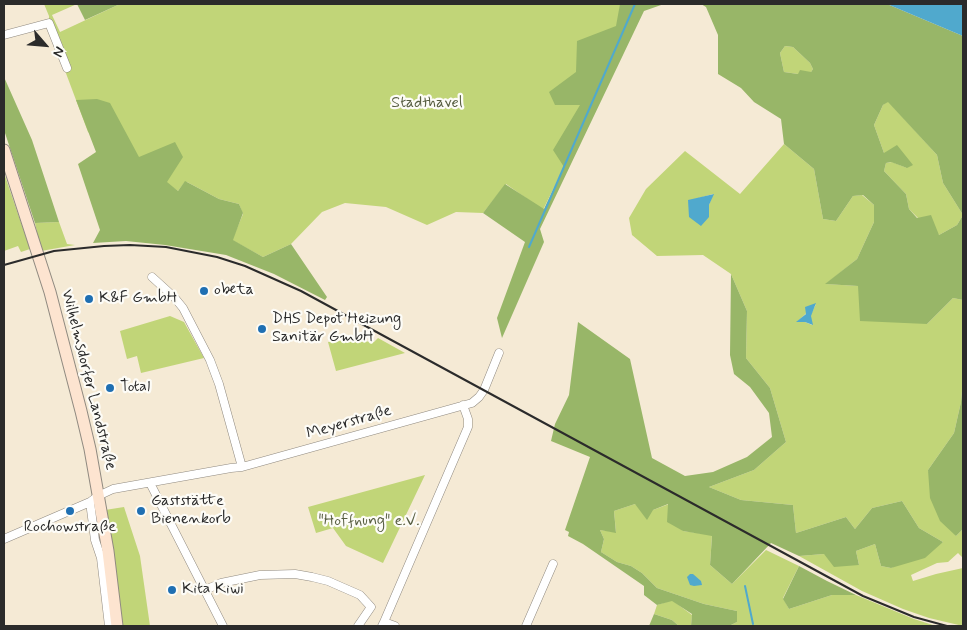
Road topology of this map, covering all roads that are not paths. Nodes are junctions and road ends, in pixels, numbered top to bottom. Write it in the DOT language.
graph roads {
  1 [pos="4,35"];
  2 [pos="67,68"];
  3 [pos="4,150"];
  4 [pos="152,277"];
  5 [pos="499,353"];
  6 [pos="463,405"];
  7 [pos="242,468"];
  8 [pos="150,483"];
  9 [pos="94,499"];
  10 [pos="4,540"];
  11 [pos="552,564"];
  12 [pos="205,590"];
  13 [pos="113,624"];
  14 [pos="383,624"];
  15 [pos="223,626"];
  16 [pos="358,626"];
  17 [pos="395,626"];
  18 [pos="526,626"];
  1 -- 2 [label="street"];
  3 -- 9 [label="main road, Wilhelmsdorfer Landstraße"];
  4 -- 7 [label="street"];
  5 -- 6 [label="street"];
  6 -- 7 [label="street, Meyerstraße"];
  6 -- 14 [label="street"];
  7 -- 8 [label="street, Meyerstraße"];
  8 -- 9 [label="street, Meyerstraße"];
  8 -- 12 [label="street"];
  9 -- 10 [label="street"];
  9 -- 13 [label="main road, Wilhelmsdorfer Landstraße"];
  11 -- 18 [label="street"];
  12 -- 15 [label="street"];
  12 -- 16 [label="street"];
  14 -- 17 [label="street"];
}
